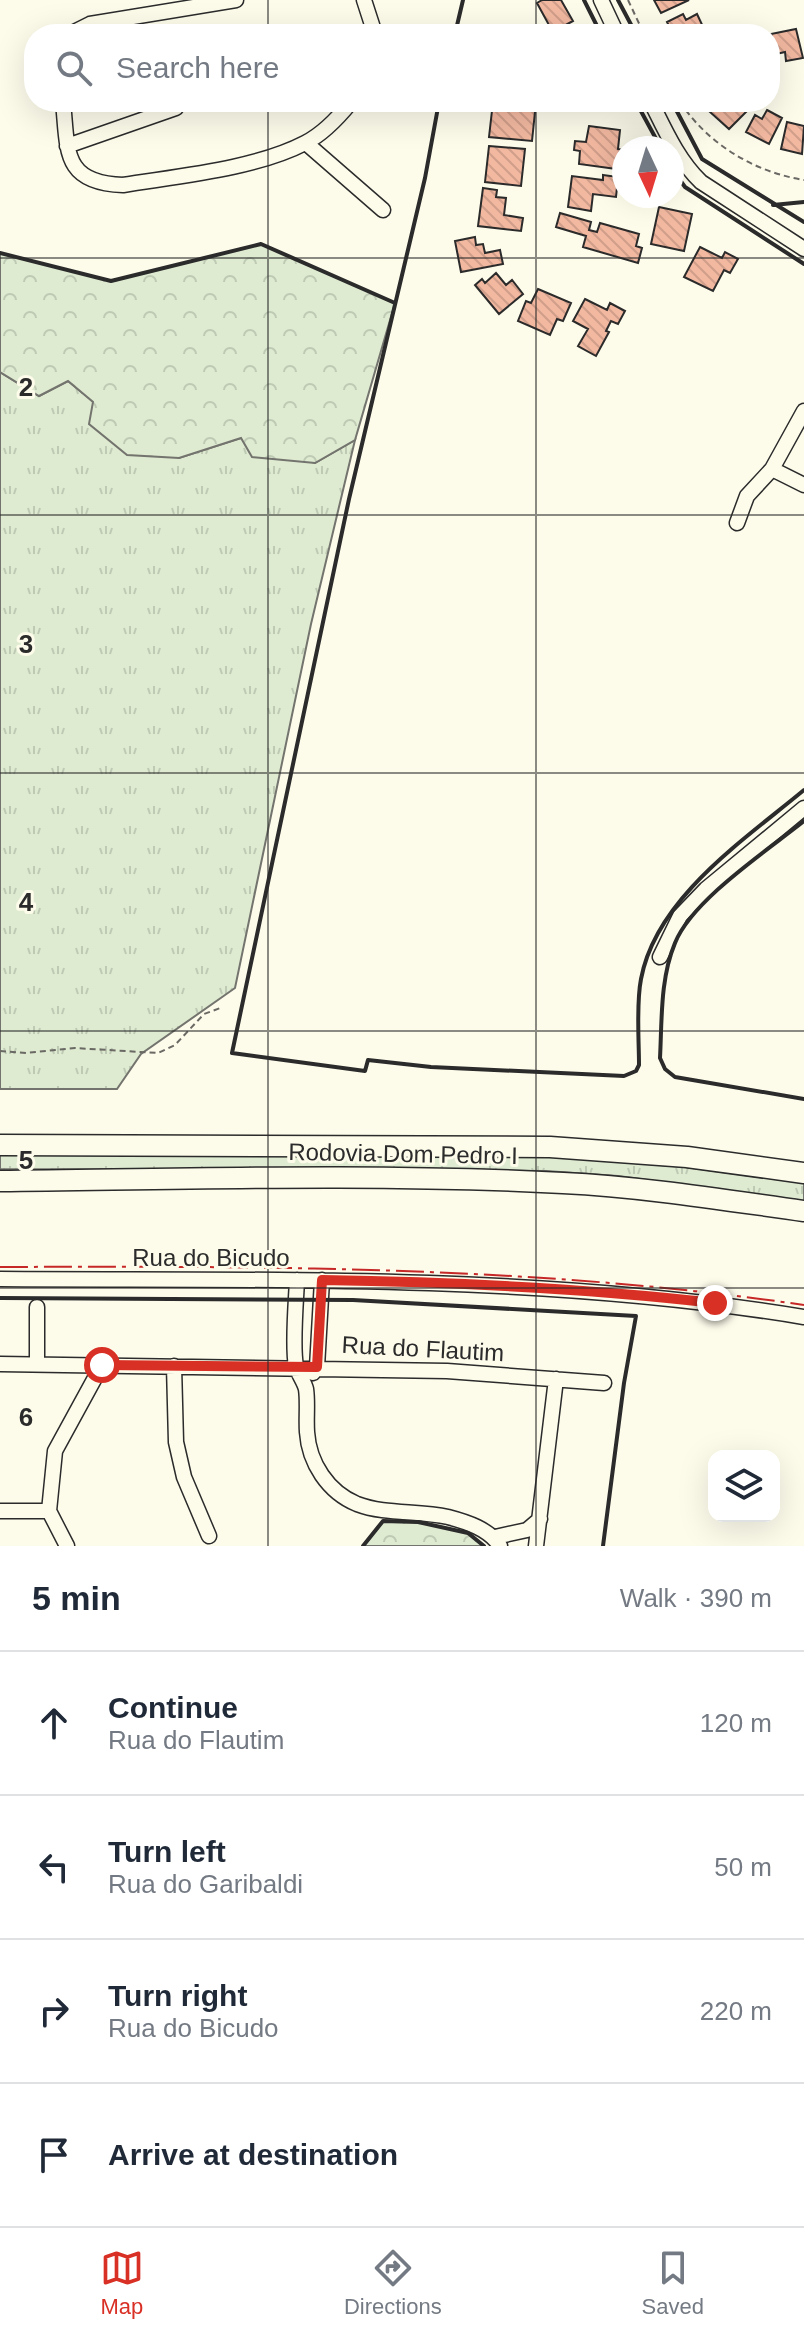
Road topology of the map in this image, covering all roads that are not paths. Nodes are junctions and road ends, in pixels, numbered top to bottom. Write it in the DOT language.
graph roads {
  1 [pos="236,0"];
  2 [pos="364,0"];
  3 [pos="601,0"];
  4 [pos="90,24"];
  5 [pos="372,24"];
  6 [pos="612,24"];
  7 [pos="64,112"];
  8 [pos="165,112"];
  9 [pos="342,112"];
  10 [pos="656,112"];
  11 [pos="306,143"];
  12 [pos="67,146"];
  13 [pos="383,210"];
  14 [pos="804,249"];
  15 [pos="804,411"];
  16 [pos="772,469"];
  17 [pos="804,485"];
  18 [pos="737,523"];
  19 [pos="804,808"];
  20 [pos="660,957"];
  21 [pos="2,1145"];
  22 [pos="804,1173"];
  23 [pos="119,1180"];
  24 [pos="0,1181"];
  25 [pos="0,1192"];
  26 [pos="804,1211"];
  27 [pos="0,1279"];
  28 [pos="297,1280"];
  29 [pos="322,1280"];
  30 [pos="37,1307"];
  31 [pos="804,1317"];
  32 [pos="0,1364"];
  33 [pos="37,1364"];
  34 [pos="102,1365"];
  35 [pos="174,1366"];
  36 [pos="296,1367"];
  37 [pos="317,1367"];
  38 [pos="556,1379"];
  39 [pos="604,1383"];
  40 [pos="306,1388"];
  41 [pos="0,1511"];
  42 [pos="49,1511"];
  43 [pos="540,1519"];
  44 [pos="209,1536"];
  45 [pos="497,1542"];
  46 [pos="67,1546"];
  47 [pos="536,1546"];
  1 -- 4 [label="street"];
  2 -- 5 [label="street"];
  3 -- 6 [label="street"];
  7 -- 12 [label="street"];
  8 -- 12 [label="street"];
  9 -- 11 [label="street"];
  10 -- 14 [label="street"];
  11 -- 12 [label="street"];
  11 -- 13 [label="street"];
  15 -- 16 [label="street"];
  16 -- 17 [label="street"];
  16 -- 18 [label="street"];
  19 -- 20 [label="street"];
  21 -- 22 [label="highway, Rodovia Dom Pedro I"];
  23 -- 24 [label="highway, Rodovia Dom Pedro I"];
  23 -- 25 [label="highway"];
  23 -- 26 [label="highway, Rodovia Dom Pedro I"];
  27 -- 28 [label="street, Rua do Bicudo"];
  28 -- 29 [label="street, Rua do Bicudo"];
  28 -- 36 [label="street"];
  29 -- 31 [label="street, Rua do Bicudo"];
  29 -- 37 [label="street"];
  30 -- 33 [label="street"];
  32 -- 33 [label="street, Rua do Flautim"];
  33 -- 34 [label="street, Rua do Flautim"];
  34 -- 35 [label="street, Rua do Flautim"];
  34 -- 42 [label="street"];
  35 -- 36 [label="street, Rua do Flautim"];
  35 -- 44 [label="street"];
  36 -- 37 [label="street, Rua do Flautim"];
  36 -- 40 [label="street"];
  37 -- 38 [label="street, Rua do Flautim"];
  37 -- 40 [label="street"];
  38 -- 39 [label="street, Rua do Flautim"];
  38 -- 43 [label="street"];
  40 -- 45 [label="street"];
  41 -- 42 [label="street"];
  42 -- 46 [label="street"];
  43 -- 45 [label="street"];
  43 -- 47 [label="street"];
}
